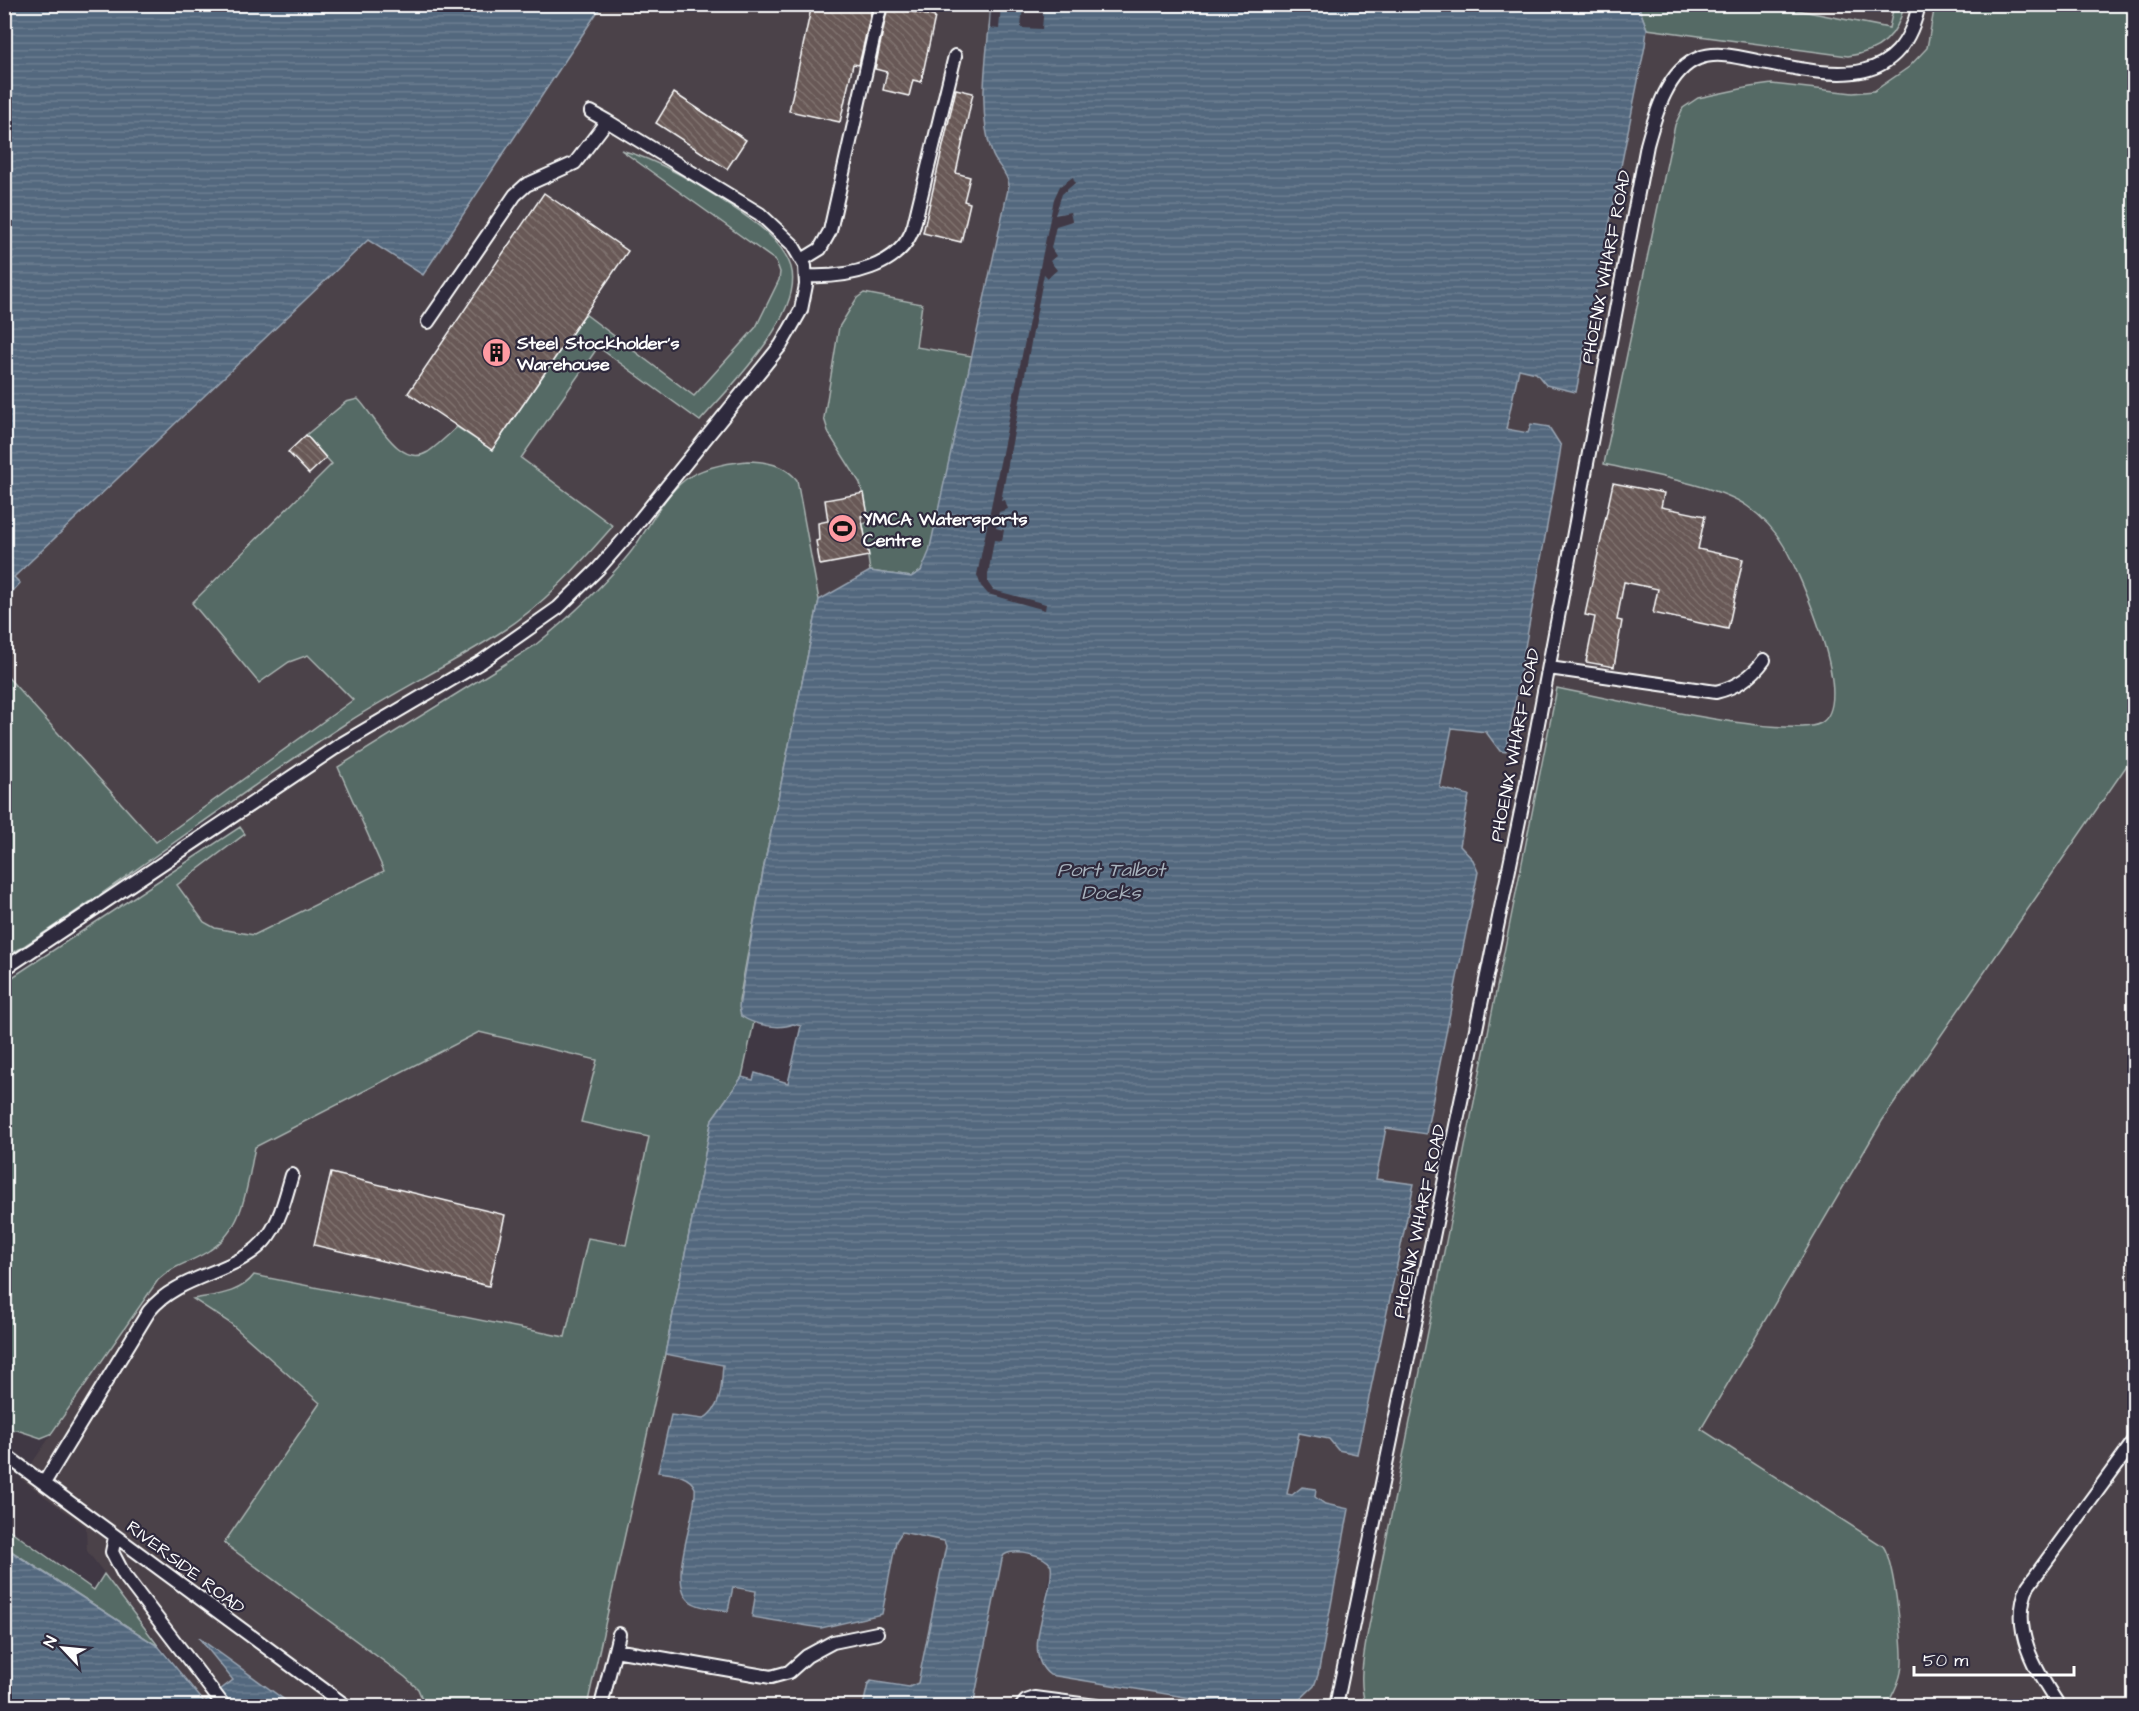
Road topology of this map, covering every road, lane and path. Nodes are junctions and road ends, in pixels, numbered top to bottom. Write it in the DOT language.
graph roads {
  1 [pos="1919,4"];
  2 [pos="880,8"];
  3 [pos="955,56"];
  4 [pos="591,112"];
  5 [pos="606,121"];
  6 [pos="802,260"];
  7 [pos="807,276"];
  8 [pos="428,322"];
  9 [pos="1764,660"];
  10 [pos="1549,668"];
  11 [pos="4,969"];
  12 [pos="292,1175"];
  13 [pos="2134,1442"];
  14 [pos="4,1454"];
  15 [pos="44,1483"];
  16 [pos="115,1537"];
  17 [pos="878,1633"];
  18 [pos="619,1634"];
  19 [pos="615,1650"];
  20 [pos="224,1707"];
  21 [pos="346,1707"];
  22 [pos="601,1707"];
  23 [pos="1022,1707"];
  24 [pos="1096,1707"];
  25 [pos="1336,1707"];
  26 [pos="2059,1707"];
  1 -- 10 [label="lane, PHOENIX WHARF ROAD"];
  2 -- 6 [label="lane"];
  3 -- 7 [label="lane"];
  4 -- 5 [label="lane"];
  5 -- 6 [label="lane"];
  5 -- 8 [label="lane"];
  6 -- 7 [label="lane"];
  7 -- 11 [label="lane"];
  9 -- 10 [label="lane"];
  10 -- 25 [label="lane, PHOENIX WHARF ROAD"];
  12 -- 15 [label="lane"];
  13 -- 26 [label="lane"];
  14 -- 15 [label="lane, RIVERSIDE ROAD"];
  15 -- 16 [label="lane, RIVERSIDE ROAD"];
  16 -- 20 [label="lane"];
  16 -- 21 [label="lane, RIVERSIDE ROAD"];
  17 -- 19 [label="lane"];
  18 -- 19 [label="lane"];
  19 -- 22 [label="lane"];
  23 -- 24 [label="lane"];
}
